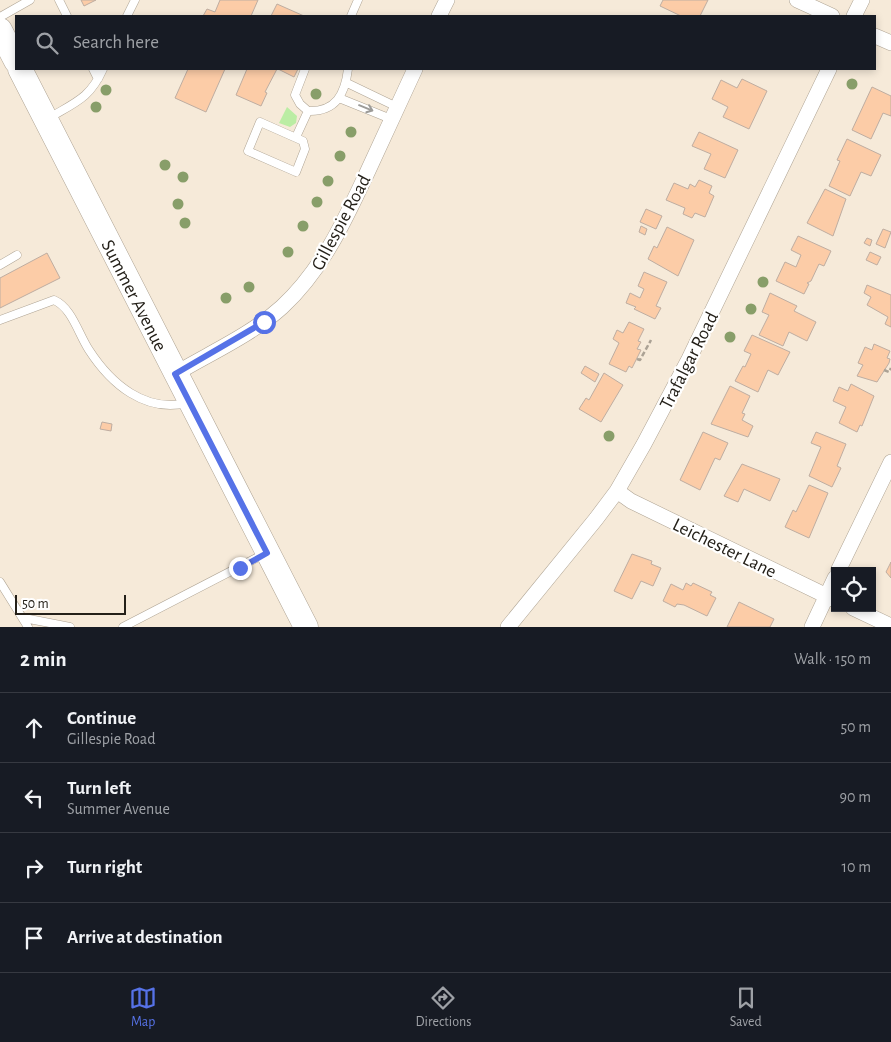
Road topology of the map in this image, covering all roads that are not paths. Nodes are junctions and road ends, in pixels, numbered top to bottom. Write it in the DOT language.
graph roads {
  1 [pos="30,0"];
  2 [pos="59,0"];
  3 [pos="135,0"];
  4 [pos="358,0"];
  5 [pos="446,0"];
  6 [pos="797,0"];
  7 [pos="862,0"];
  8 [pos="66,15"];
  9 [pos="128,15"];
  10 [pos="351,15"];
  11 [pos="439,15"];
  12 [pos="830,15"];
  13 [pos="854,15"];
  14 [pos="0,17"];
  15 [pos="0,30"];
  16 [pos="876,36"];
  17 [pos="891,43"];
  18 [pos="15,59"];
  19 [pos="21,70"];
  20 [pos="94,70"];
  21 [pos="102,70"];
  22 [pos="305,70"];
  23 [pos="348,70"];
  24 [pos="415,70"];
  25 [pos="829,70"];
  26 [pos="98,79"];
  27 [pos="346,82"];
  28 [pos="339,98"];
  29 [pos="308,111"];
  30 [pos="394,113"];
  31 [pos="46,120"];
  32 [pos="296,137"];
  33 [pos="17,255"];
  34 [pos="0,265"];
  35 [pos="0,320"];
  36 [pos="175,374"];
  37 [pos="190,402"];
  38 [pos="891,462"];
  39 [pos="617,491"];
  40 [pos="267,553"];
  41 [pos="840,567"];
  42 [pos="0,582"];
  43 [pos="830,598"];
  44 [pos="861,612"];
  45 [pos="24,618"];
  46 [pos="891,626"];
  47 [pos="28,627"];
  48 [pos="70,627"];
  49 [pos="124,627"];
  50 [pos="306,627"];
  51 [pos="508,627"];
  52 [pos="812,627"];
  1 -- 14 [label="lane"];
  2 -- 8 [label="lane"];
  3 -- 9 [label="lane"];
  4 -- 10 [label="lane"];
  5 -- 11 [label="street"];
  6 -- 12 [label="street"];
  7 -- 13 [label="street"];
  15 -- 18 [label="main road"];
  16 -- 17 [label="street"];
  19 -- 31 [label="main road, Summer Avenue"];
  20 -- 26 [label="lane"];
  21 -- 26 [label="lane"];
  22 -- 29 [label="lane"];
  23 -- 27 [label="lane"];
  24 -- 30 [label="street, Gillespie Road"];
  25 -- 39 [label="street, Trafalgar Road"];
  26 -- 31 [label="lane"];
  27 -- 28 [label="lane"];
  27 -- 30 [label="lane"];
  28 -- 29 [label="lane"];
  28 -- 30 [label="lane, one-way"];
  29 -- 32 [label="lane"];
  30 -- 36 [label="street, Gillespie Road"];
  31 -- 36 [label="main road, Summer Avenue"];
  32 -- 32 [label="lane"];
  33 -- 34 [label="lane"];
  35 -- 37 [label="lane"];
  36 -- 37 [label="main road, Summer Avenue"];
  37 -- 40 [label="main road, Summer Avenue"];
  38 -- 41 [label="street"];
  39 -- 43 [label="street, Leichester Lane"];
  39 -- 51 [label="street, Trafalgar Road"];
  40 -- 49 [label="lane"];
  40 -- 50 [label="main road, Summer Avenue"];
  42 -- 45 [label="lane"];
  43 -- 52 [label="street"];
  44 -- 46 [label="street"];
  45 -- 47 [label="lane"];
  45 -- 48 [label="lane"];
}
